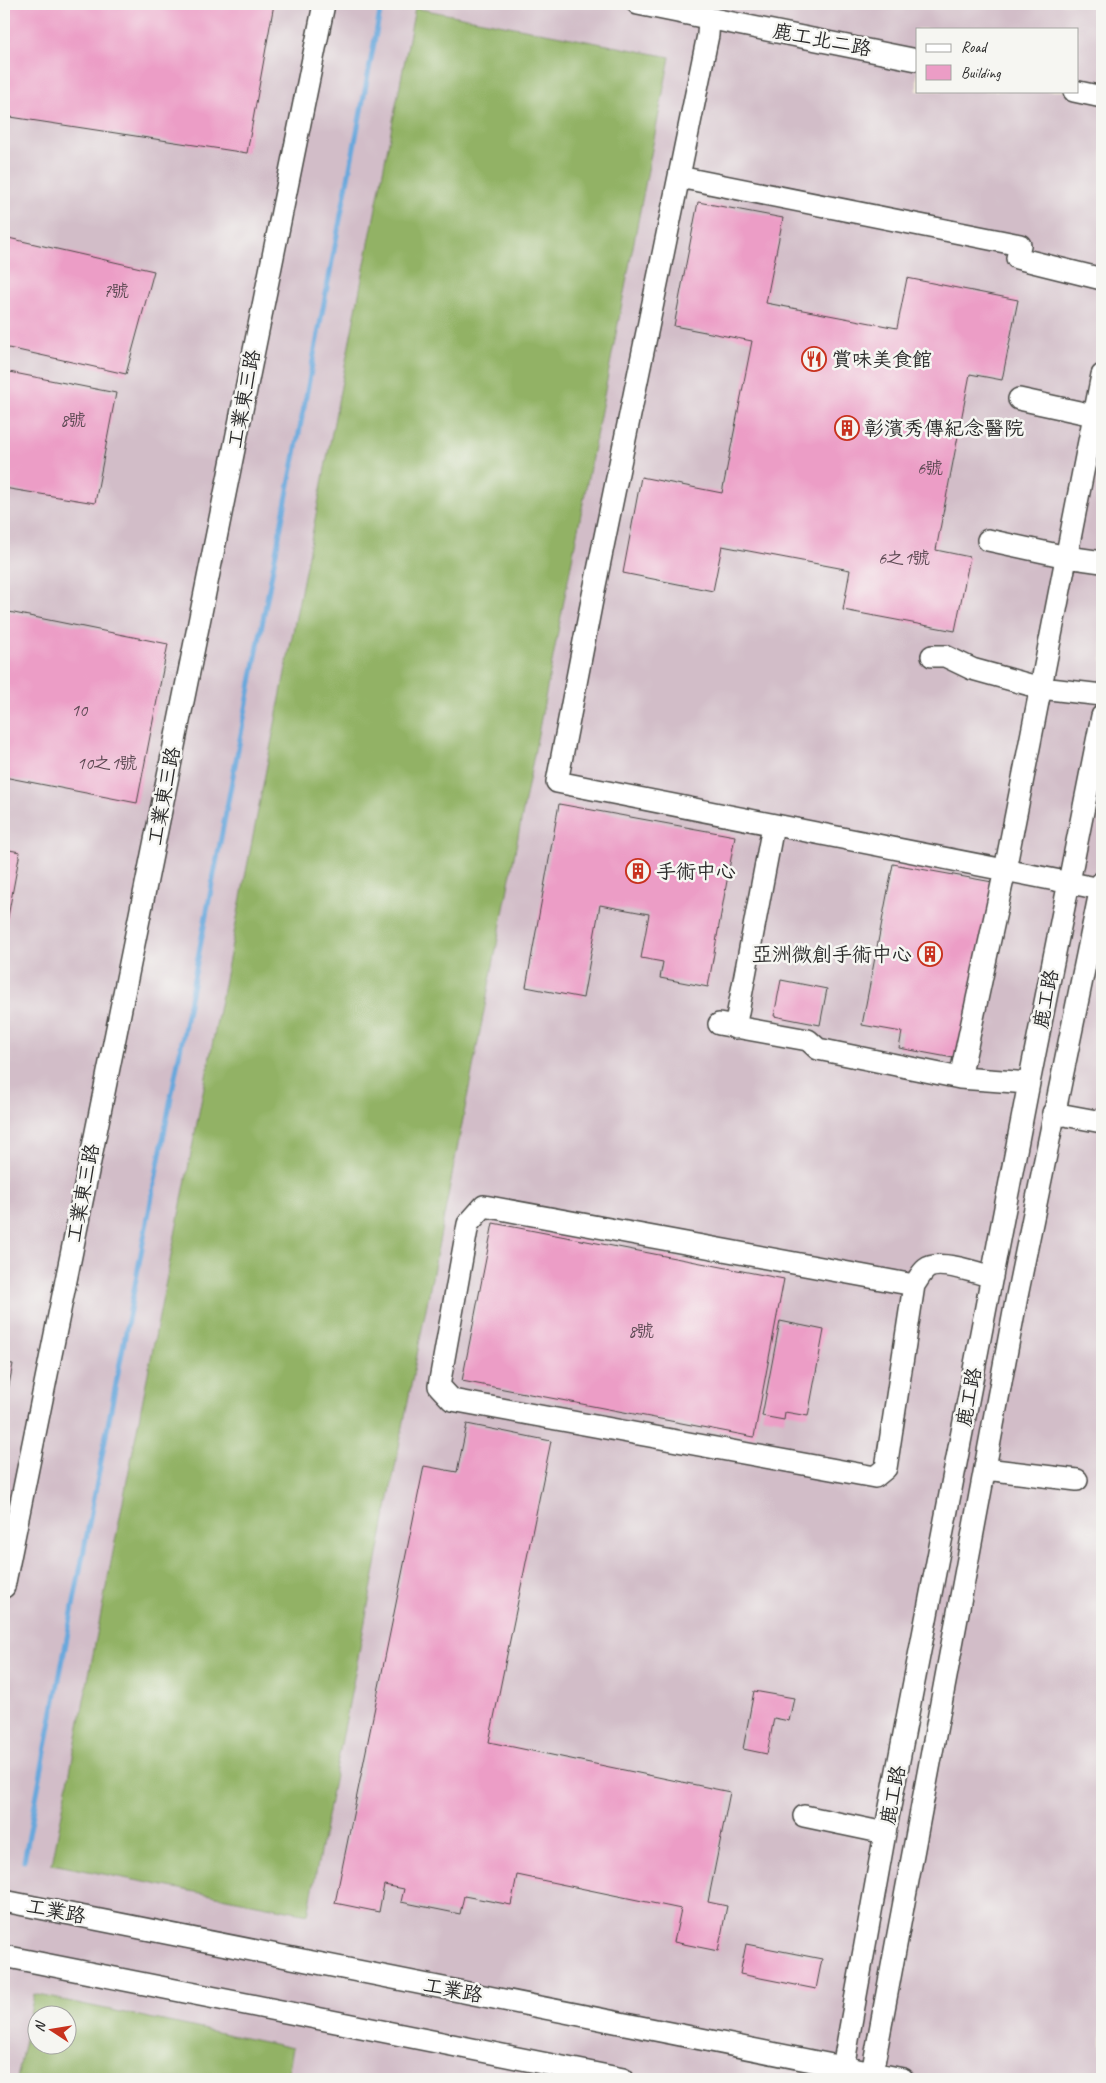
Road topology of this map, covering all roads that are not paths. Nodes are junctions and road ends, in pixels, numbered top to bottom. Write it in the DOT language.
graph roads {
  1 [pos="324,4"];
  2 [pos="638,4"];
  3 [pos="709,18"];
  4 [pos="916,60"];
  5 [pos="1078,92"];
  6 [pos="1102,97"];
  7 [pos="679,177"];
  8 [pos="1102,279"];
  9 [pos="1102,375"];
  10 [pos="1019,399"];
  11 [pos="1099,416"];
  12 [pos="988,540"];
  13 [pos="1067,557"];
  14 [pos="1102,562"];
  15 [pos="932,656"];
  16 [pos="1041,688"];
  17 [pos="1102,695"];
  18 [pos="1102,716"];
  19 [pos="773,826"];
  20 [pos="1005,870"];
  21 [pos="1069,881"];
  22 [pos="1102,886"];
  23 [pos="960,1078"];
  24 [pos="1029,1083"];
  25 [pos="1053,1113"];
  26 [pos="1102,1122"];
  27 [pos="992,1277"];
  28 [pos="914,1285"];
  29 [pos="986,1469"];
  30 [pos="1077,1480"];
  31 [pos="4,1587"];
  32 [pos="804,1816"];
  33 [pos="886,1833"];
  34 [pos="4,1901"];
  35 [pos="4,1956"];
  36 [pos="842,2073"];
  37 [pos="871,2076"];
  38 [pos="623,2079"];
  39 [pos="903,2079"];
  1 -- 31 [label="street, 工業東三路"];
  2 -- 3 [label="street, 鹿工北二路"];
  3 -- 4 [label="street, 鹿工北二路"];
  3 -- 7 [label="street"];
  5 -- 6 [label="street"];
  7 -- 8 [label="street"];
  7 -- 19 [label="street"];
  9 -- 11 [label="street"];
  10 -- 11 [label="street"];
  11 -- 13 [label="street"];
  12 -- 13 [label="street"];
  13 -- 14 [label="street"];
  13 -- 16 [label="street"];
  15 -- 16 [label="street"];
  16 -- 17 [label="street"];
  16 -- 20 [label="street"];
  18 -- 21 [label="street, 鹿工路"];
  19 -- 20 [label="street"];
  19 -- 23 [label="street"];
  20 -- 21 [label="street"];
  20 -- 23 [label="street"];
  21 -- 22 [label="street"];
  21 -- 24 [label="street, 鹿工路"];
  22 -- 25 [label="street, 鹿工路"];
  23 -- 24 [label="street"];
  24 -- 27 [label="street, 鹿工路"];
  25 -- 26 [label="street"];
  25 -- 29 [label="street, 鹿工路"];
  27 -- 28 [label="street"];
  27 -- 33 [label="street, 鹿工路"];
  28 -- 28 [label="street"];
  29 -- 30 [label="street"];
  29 -- 37 [label="street, 鹿工路"];
  32 -- 33 [label="street"];
  33 -- 36 [label="street, 鹿工路"];
  34 -- 36 [label="street, 工業路"];
  35 -- 38 [label="street"];
  36 -- 37 [label="street, 工業路"];
  37 -- 39 [label="street, 工業路"];
}
